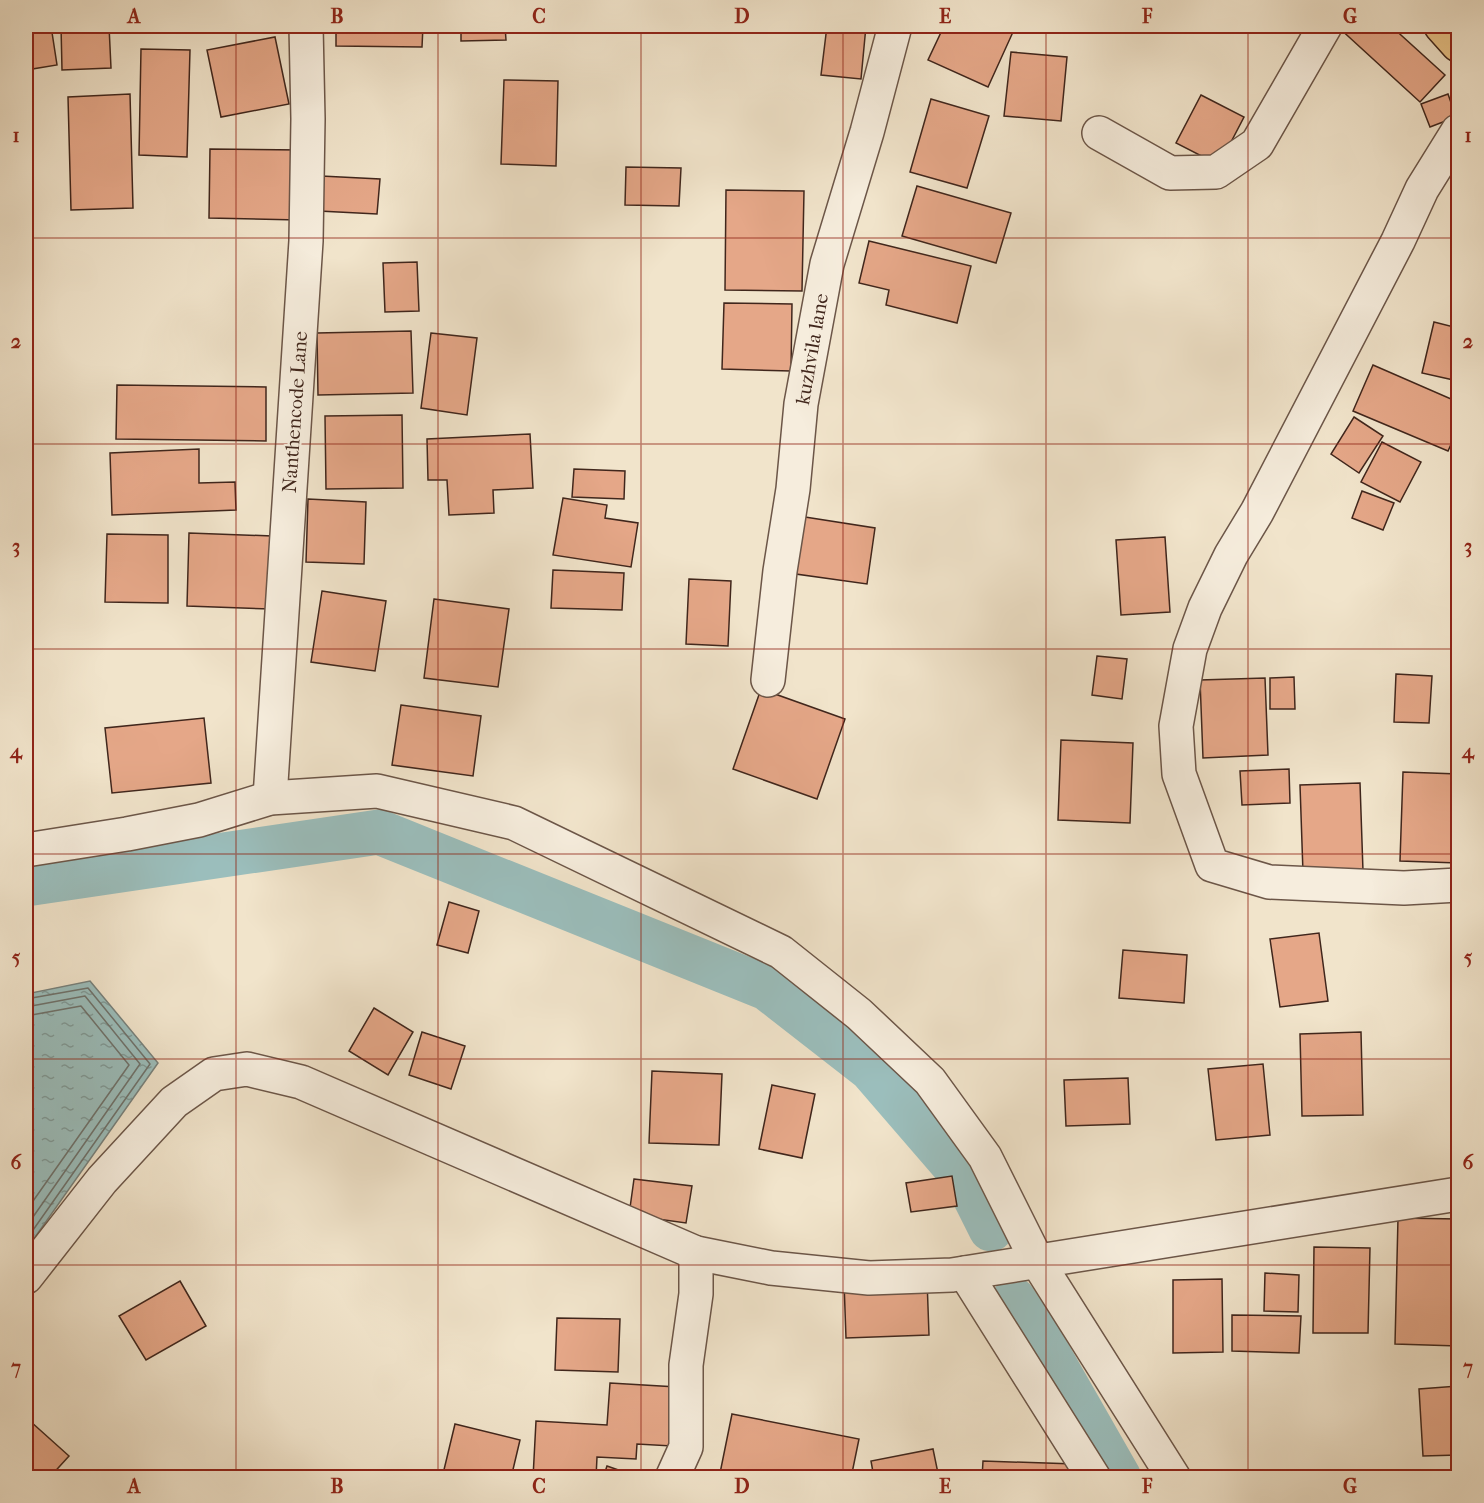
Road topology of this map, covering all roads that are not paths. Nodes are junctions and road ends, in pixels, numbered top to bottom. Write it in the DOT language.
graph roads {
  1 [pos="306,26"];
  2 [pos="895,26"];
  3 [pos="1325,26"];
  4 [pos="1441,26"];
  5 [pos="1458,45"];
  6 [pos="1458,131"];
  7 [pos="1099,133"];
  8 [pos="768,680"];
  9 [pos="270,798"];
  10 [pos="26,850"];
  11 [pos="1458,885"];
  12 [pos="1458,1194"];
  13 [pos="696,1253"];
  14 [pos="1037,1261"];
  15 [pos="965,1273"];
  16 [pos="26,1277"];
  17 [pos="672,1478"];
  18 [pos="1094,1478"];
  19 [pos="1174,1478"];
  1 -- 9 [label="street, Nanthencode Lane"];
  2 -- 8 [label="street, kuzhvila lane"];
  3 -- 7 [label="street"];
  4 -- 5 [label="main road"];
  6 -- 11 [label="street"];
  9 -- 10 [label="street"];
  9 -- 14 [label="street"];
  12 -- 14 [label="street"];
  13 -- 15 [label="street"];
  13 -- 16 [label="street"];
  13 -- 17 [label="street"];
  14 -- 15 [label="street"];
  14 -- 19 [label="street"];
  15 -- 18 [label="street"];
}
